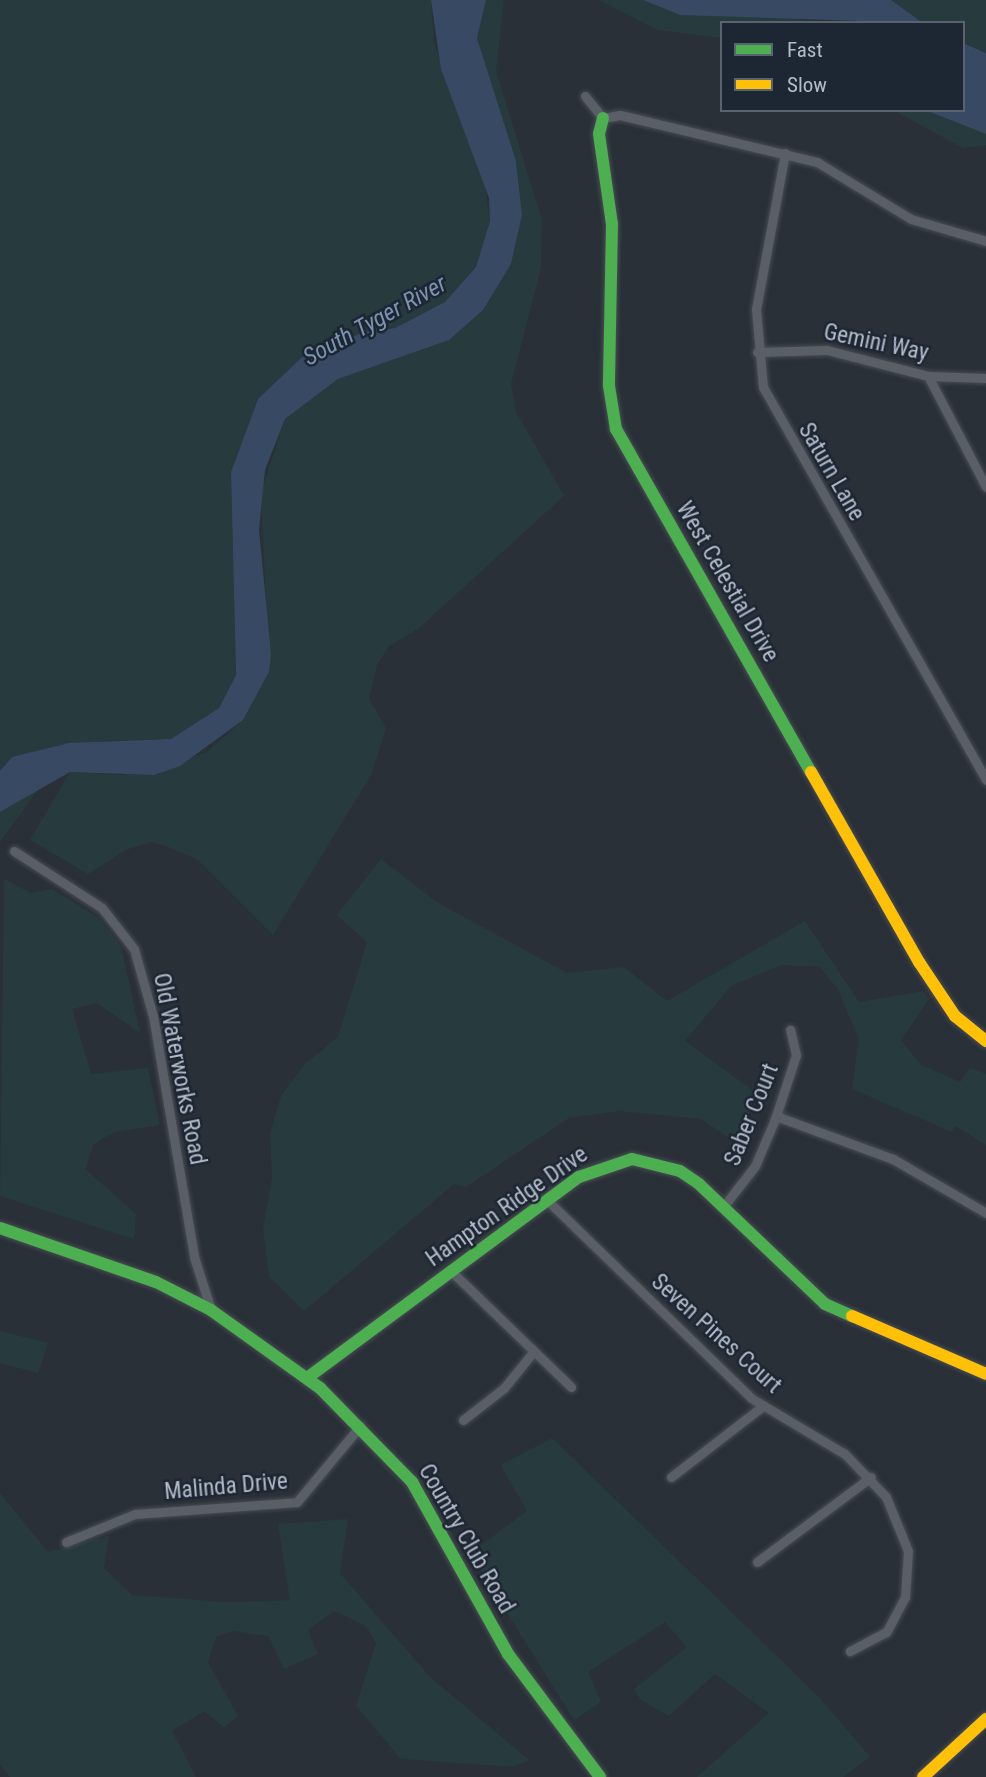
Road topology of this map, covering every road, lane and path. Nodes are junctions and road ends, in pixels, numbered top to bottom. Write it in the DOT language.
graph roads {
  1 [pos="585,96"];
  2 [pos="603,118"];
  3 [pos="785,153"];
  4 [pos="986,241"];
  5 [pos="757,352"];
  6 [pos="928,376"];
  7 [pos="986,378"];
  8 [pos="986,487"];
  9 [pos="986,780"];
  10 [pos="14,851"];
  11 [pos="790,1030"];
  12 [pos="986,1041"];
  13 [pos="776,1116"];
  14 [pos="547,1200"];
  15 [pos="723,1207"];
  16 [pos="986,1213"];
  17 [pos="0,1228"];
  18 [pos="451,1271"];
  19 [pos="211,1310"];
  20 [pos="533,1352"];
  21 [pos="986,1374"];
  22 [pos="307,1378"];
  23 [pos="571,1387"];
  24 [pos="763,1406"];
  25 [pos="463,1420"];
  26 [pos="360,1426"];
  27 [pos="671,1477"];
  28 [pos="871,1477"];
  29 [pos="66,1542"];
  30 [pos="757,1562"];
  31 [pos="850,1651"];
  32 [pos="986,1719"];
  33 [pos="600,1777"];
  34 [pos="923,1777"];
  1 -- 2 [label="street"];
  2 -- 3 [label="street"];
  2 -- 12 [label="street, West Celestial Drive"];
  3 -- 4 [label="street"];
  3 -- 5 [label="street, Saturn Lane"];
  5 -- 6 [label="street, Gemini Way"];
  5 -- 9 [label="street, Saturn Lane"];
  6 -- 7 [label="street, Gemini Way"];
  6 -- 8 [label="street"];
  10 -- 19 [label="street, Old Waterworks Road"];
  11 -- 13 [label="street, Saber Court"];
  13 -- 15 [label="street, Saber Court"];
  13 -- 16 [label="street"];
  14 -- 15 [label="street, Hampton Ridge Drive"];
  14 -- 18 [label="street, Hampton Ridge Drive"];
  14 -- 24 [label="street, Seven Pines Court"];
  15 -- 21 [label="street, Hampton Ridge Drive"];
  17 -- 19 [label="street, Country Club Road"];
  18 -- 20 [label="street"];
  18 -- 22 [label="street, Hampton Ridge Drive"];
  19 -- 22 [label="street, Country Club Road"];
  20 -- 23 [label="street"];
  20 -- 25 [label="street"];
  22 -- 26 [label="street, Country Club Road"];
  24 -- 27 [label="street"];
  24 -- 28 [label="street, Seven Pines Court"];
  26 -- 29 [label="street, Malinda Drive"];
  26 -- 33 [label="street, Country Club Road"];
  28 -- 30 [label="street"];
  28 -- 31 [label="street, Seven Pines Court"];
  32 -- 34 [label="street"];
}
